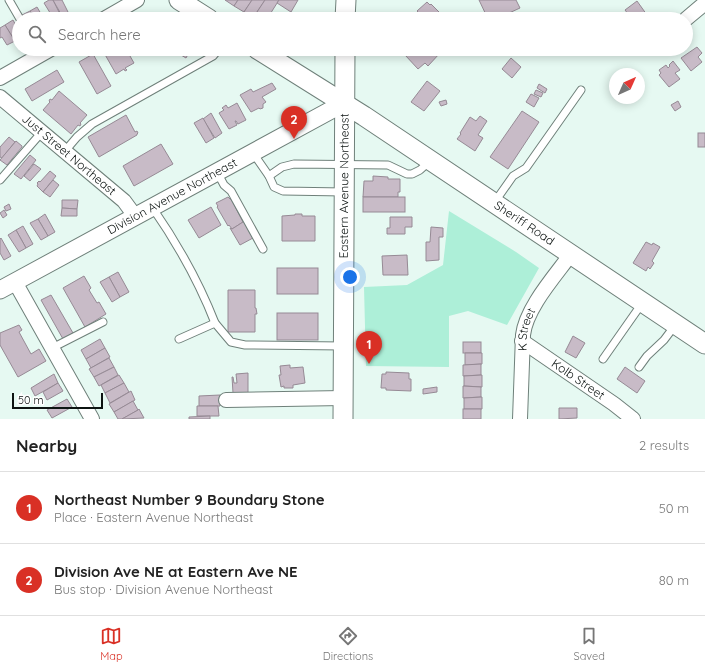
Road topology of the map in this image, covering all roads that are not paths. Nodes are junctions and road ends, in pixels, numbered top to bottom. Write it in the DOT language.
graph roads {
  1 [pos="9,0"];
  2 [pos="138,0"];
  3 [pos="179,0"];
  4 [pos="346,0"];
  5 [pos="705,3"];
  6 [pos="16,12"];
  7 [pos="117,12"];
  8 [pos="198,12"];
  9 [pos="345,12"];
  10 [pos="693,13"];
  11 [pos="35,56"];
  12 [pos="213,56"];
  13 [pos="268,56"];
  14 [pos="345,56"];
  15 [pos="0,78"];
  16 [pos="581,90"];
  17 [pos="0,97"];
  18 [pos="344,103"];
  19 [pos="42,132"];
  20 [pos="65,151"];
  21 [pos="253,152"];
  22 [pos="430,160"];
  23 [pos="344,164"];
  24 [pos="217,172"];
  25 [pos="269,176"];
  26 [pos="0,180"];
  27 [pos="344,192"];
  28 [pos="494,203"];
  29 [pos="152,207"];
  30 [pos="135,216"];
  31 [pos="263,248"];
  32 [pos="571,254"];
  33 [pos="15,282"];
  34 [pos="0,290"];
  35 [pos="643,302"];
  36 [pos="103,322"];
  37 [pos="215,323"];
  38 [pos="676,324"];
  39 [pos="179,339"];
  40 [pos="522,341"];
  41 [pos="705,344"];
  42 [pos="344,346"];
  43 [pos="52,348"];
  44 [pos="603,359"];
  45 [pos="640,367"];
  46 [pos="344,398"];
  47 [pos="226,400"];
  48 [pos="92,419"];
  49 [pos="343,419"];
  50 [pos="520,419"];
  51 [pos="633,419"];
  1 -- 6 [label="lane"];
  2 -- 7 [label="street"];
  3 -- 8 [label="main road"];
  4 -- 9 [label="main road"];
  5 -- 10 [label="street"];
  11 -- 15 [label="street"];
  12 -- 20 [label="lane"];
  13 -- 18 [label="main road, Sheriff Road"];
  14 -- 18 [label="main road, Eastern Avenue Northeast"];
  16 -- 28 [label="lane"];
  17 -- 19 [label="street, Just Street Northeast"];
  18 -- 21 [label="street, Division Avenue Northeast"];
  18 -- 22 [label="main road, Sheriff Road"];
  18 -- 23 [label="main road, Eastern Avenue Northeast"];
  19 -- 20 [label="street, Just Street Northeast"];
  19 -- 26 [label="lane"];
  20 -- 30 [label="street, Just Street Northeast"];
  21 -- 24 [label="street, Division Avenue Northeast"];
  21 -- 25 [label="lane"];
  22 -- 23 [label="lane"];
  22 -- 28 [label="main road, Sheriff Road"];
  23 -- 25 [label="lane"];
  23 -- 27 [label="main road, Eastern Avenue Northeast"];
  24 -- 29 [label="street, Division Avenue Northeast"];
  24 -- 31 [label="lane"];
  25 -- 27 [label="lane"];
  27 -- 42 [label="main road, Eastern Avenue Northeast"];
  28 -- 32 [label="main road, Sheriff Road"];
  29 -- 30 [label="street, Division Avenue Northeast"];
  29 -- 37 [label="lane"];
  30 -- 33 [label="street, Division Avenue Northeast"];
  32 -- 35 [label="main road, Sheriff Road"];
  32 -- 40 [label="street, K Street"];
  33 -- 34 [label="street, Division Avenue Northeast"];
  33 -- 43 [label="street"];
  35 -- 38 [label="main road, Sheriff Road"];
  35 -- 44 [label="lane"];
  36 -- 43 [label="lane"];
  37 -- 39 [label="lane"];
  37 -- 42 [label="lane"];
  38 -- 41 [label="main road, Sheriff Road"];
  38 -- 45 [label="lane"];
  40 -- 50 [label="street, K Street"];
  40 -- 51 [label="street, Kolb Street"];
  42 -- 46 [label="main road, Eastern Avenue Northeast"];
  43 -- 48 [label="street"];
  46 -- 47 [label="street"];
  46 -- 49 [label="main road, Eastern Avenue Northeast"];
}
